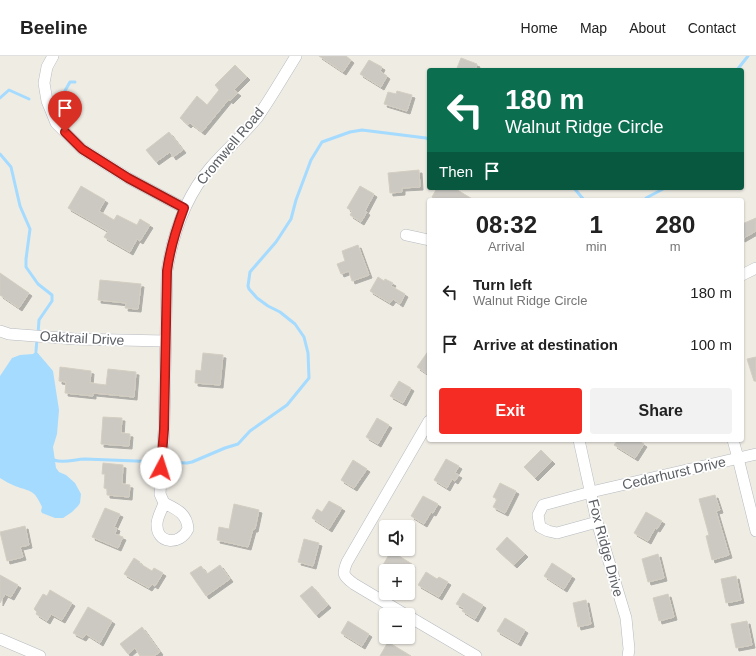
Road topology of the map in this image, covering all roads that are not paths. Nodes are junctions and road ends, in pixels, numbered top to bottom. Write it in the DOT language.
graph roads {
  1 [pos="53,56"];
  2 [pos="296,56"];
  3 [pos="184,208"];
  4 [pos="406,235"];
  5 [pos="427,240"];
  6 [pos="756,268"];
  7 [pos="744,274"];
  8 [pos="0,331"];
  9 [pos="165,341"];
  10 [pos="427,424"];
  11 [pos="579,442"];
  12 [pos="733,442"];
  13 [pos="756,454"];
  14 [pos="738,458"];
  15 [pos="591,492"];
  16 [pos="164,503"];
  17 [pos="597,522"];
  18 [pos="756,531"];
  19 [pos="394,608"];
  20 [pos="415,621"];
  21 [pos="0,639"];
  22 [pos="40,656"];
  23 [pos="476,656"];
  24 [pos="628,656"];
  1 -- 3 [label="street"];
  2 -- 3 [label="street, Cromwell Road"];
  3 -- 9 [label="street, Cromwell Road"];
  4 -- 5 [label="street"];
  6 -- 7 [label="street"];
  8 -- 9 [label="street, Oaktrail Drive"];
  9 -- 16 [label="street, Cromwell Road"];
  10 -- 19 [label="street"];
  11 -- 15 [label="street, Fox Ridge Drive"];
  12 -- 14 [label="street"];
  13 -- 14 [label="street, Cedarhurst Drive"];
  14 -- 15 [label="street, Cedarhurst Drive"];
  14 -- 18 [label="street"];
  15 -- 17 [label="street, Fox Ridge Drive"];
  15 -- 17 [label="street, Cedarhurst Drive"];
  17 -- 24 [label="street, Fox Ridge Drive"];
  20 -- 23 [label="street"];
  21 -- 22 [label="street"];
}
